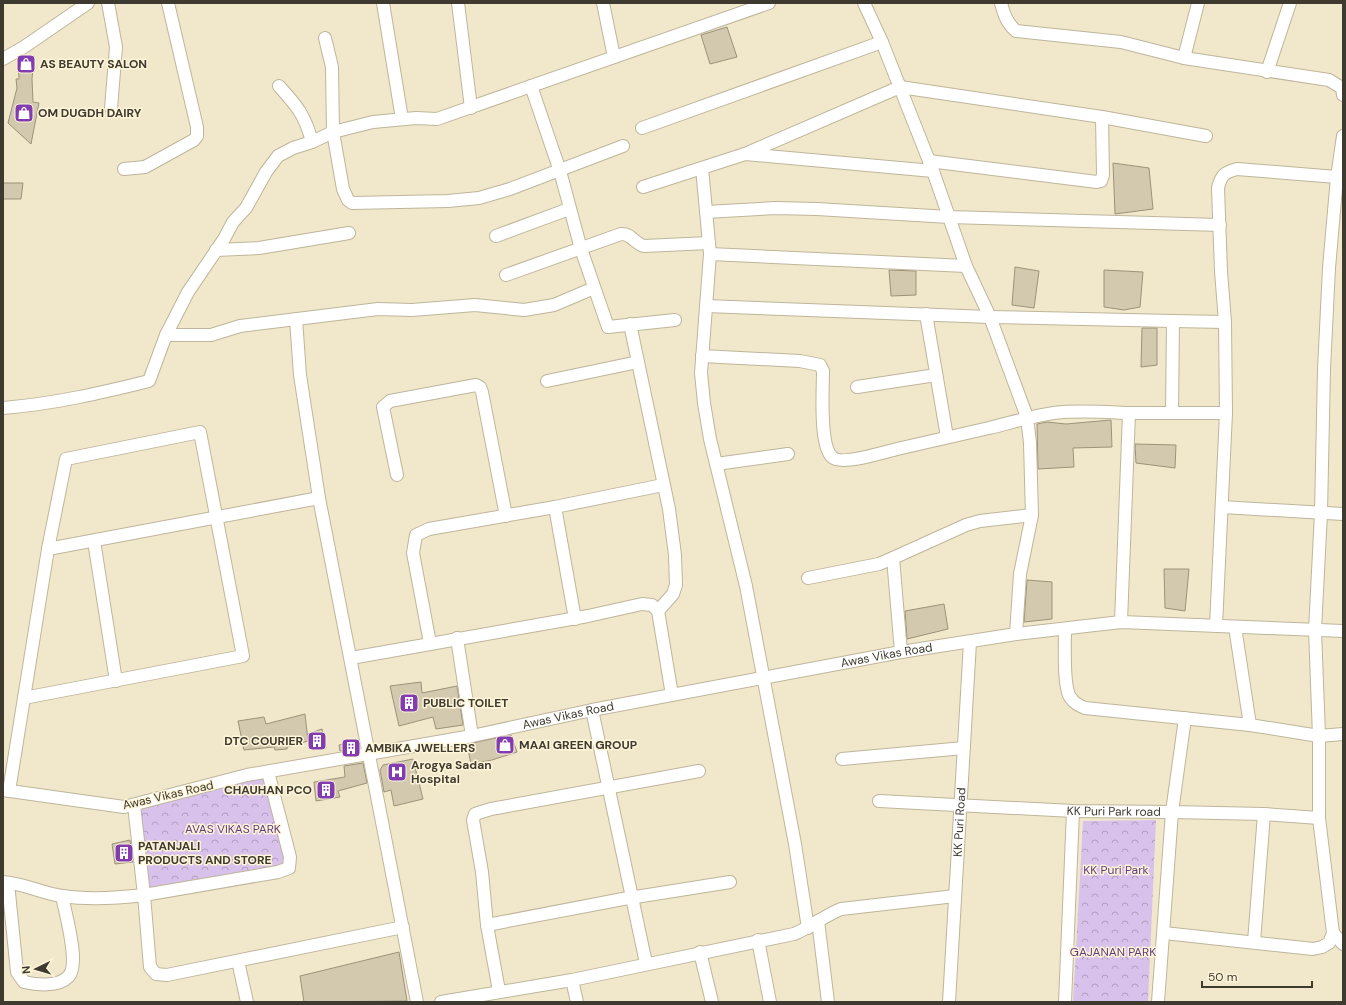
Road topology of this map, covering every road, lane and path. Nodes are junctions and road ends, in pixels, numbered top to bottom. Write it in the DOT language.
graph roads {
  1 [pos="88,3"];
  2 [pos="108,3"];
  3 [pos="168,3"];
  4 [pos="382,3"];
  5 [pos="458,3"];
  6 [pos="603,3"];
  7 [pos="769,3"];
  8 [pos="864,3"];
  9 [pos="1002,3"];
  10 [pos="1198,3"];
  11 [pos="1290,3"];
  12 [pos="325,38"];
  13 [pos="882,42"];
  14 [pos="614,57"];
  15 [pos="1184,58"];
  16 [pos="3,59"];
  17 [pos="1268,72"];
  18 [pos="278,86"];
  19 [pos="531,86"];
  20 [pos="900,87"];
  21 [pos="1343,89"];
  22 [pos="111,108"];
  23 [pos="471,108"];
  24 [pos="1102,117"];
  25 [pos="402,119"];
  26 [pos="642,128"];
  27 [pos="333,132"];
  28 [pos="1206,136"];
  29 [pos="1343,136"];
  30 [pos="312,142"];
  31 [pos="623,146"];
  32 [pos="745,154"];
  33 [pos="931,166"];
  34 [pos="702,168"];
  35 [pos="124,169"];
  36 [pos="560,171"];
  37 [pos="1337,177"];
  38 [pos="643,187"];
  39 [pos="569,209"];
  40 [pos="706,212"];
  41 [pos="949,217"];
  42 [pos="1220,225"];
  43 [pos="349,233"];
  44 [pos="496,236"];
  45 [pos="710,248"];
  46 [pos="581,249"];
  47 [pos="216,250"];
  48 [pos="966,266"];
  49 [pos="506,275"];
  50 [pos="594,288"];
  51 [pos="706,306"];
  52 [pos="926,314"];
  53 [pos="990,317"];
  54 [pos="296,319"];
  55 [pos="675,320"];
  56 [pos="1173,321"];
  57 [pos="1225,322"];
  58 [pos="630,324"];
  59 [pos="166,335"];
  60 [pos="702,356"];
  61 [pos="638,362"];
  62 [pos="936,375"];
  63 [pos="547,381"];
  64 [pos="857,387"];
  65 [pos="3,408"];
  66 [pos="1130,413"];
  67 [pos="1172,413"];
  68 [pos="1226,413"];
  69 [pos="1027,417"];
  70 [pos="947,437"];
  71 [pos="788,454"];
  72 [pos="716,464"];
  73 [pos="397,475"];
  74 [pos="663,485"];
  75 [pos="320,498"];
  76 [pos="555,507"];
  77 [pos="1222,507"];
  78 [pos="1322,513"];
  79 [pos="1343,514"];
  80 [pos="1032,515"];
  81 [pos="506,516"];
  82 [pos="218,517"];
  83 [pos="94,541"];
  84 [pos="48,549"];
  85 [pos="893,558"];
  86 [pos="808,578"];
  87 [pos="658,612"];
  88 [pos="575,619"];
  89 [pos="1121,622"];
  90 [pos="1216,626"];
  91 [pos="1235,627"];
  92 [pos="1065,628"];
  93 [pos="1315,630"];
  94 [pos="1343,632"];
  95 [pos="1016,634"];
  96 [pos="457,638"];
  97 [pos="970,642"];
  98 [pos="430,643"];
  99 [pos="901,652"];
  100 [pos="351,658"];
  101 [pos="763,679"];
  102 [pos="116,681"];
  103 [pos="672,695"];
  104 [pos="24,698"];
  105 [pos="592,710"];
  106 [pos="1185,718"];
  107 [pos="1250,725"];
  108 [pos="1343,734"];
  109 [pos="472,736"];
  110 [pos="1319,736"];
  111 [pos="964,748"];
  112 [pos="370,755"];
  113 [pos="842,760"];
  114 [pos="699,771"];
  115 [pos="268,772"];
  116 [pos="608,788"];
  117 [pos="6,791"];
  118 [pos="879,801"];
  119 [pos="134,805"];
  120 [pos="960,805"];
  121 [pos="1073,811"];
  122 [pos="1172,812"];
  123 [pos="1264,814"];
  124 [pos="1319,818"];
  125 [pos="730,882"];
  126 [pos="6,883"];
  127 [pos="144,895"];
  128 [pos="62,896"];
  129 [pos="955,896"];
  130 [pos="632,898"];
  131 [pos="818,921"];
  132 [pos="487,925"];
  133 [pos="403,927"];
  134 [pos="808,928"];
  135 [pos="1164,932"];
  136 [pos="1333,933"];
  137 [pos="758,940"];
  138 [pos="1254,942"];
  139 [pos="1343,944"];
  140 [pos="700,952"];
  141 [pos="238,961"];
  142 [pos="646,963"];
  143 [pos="572,980"];
  144 [pos="499,991"];
  145 [pos="247,1002"];
  146 [pos="417,1002"];
  147 [pos="441,1002"];
  148 [pos="577,1002"];
  149 [pos="712,1002"];
  150 [pos="770,1002"];
  151 [pos="828,1002"];
  152 [pos="949,1002"];
  153 [pos="1065,1002"];
  154 [pos="1158,1002"];
  1 -- 16 [label="street"];
  2 -- 22 [label="street"];
  3 -- 35 [label="street"];
  4 -- 25 [label="street"];
  5 -- 23 [label="street"];
  6 -- 14 [label="street"];
  7 -- 14 [label="street"];
  8 -- 13 [label="street"];
  9 -- 15 [label="street"];
  10 -- 15 [label="street"];
  11 -- 17 [label="street"];
  12 -- 27 [label="street"];
  13 -- 20 [label="street"];
  13 -- 26 [label="street"];
  14 -- 19 [label="street"];
  15 -- 17 [label="street"];
  17 -- 21 [label="street"];
  18 -- 30 [label="street"];
  19 -- 23 [label="street"];
  19 -- 36 [label="street"];
  20 -- 24 [label="street"];
  20 -- 32 [label="street"];
  20 -- 33 [label="street"];
  23 -- 25 [label="street"];
  24 -- 28 [label="street"];
  24 -- 33 [label="street"];
  25 -- 27 [label="street"];
  27 -- 30 [label="street"];
  27 -- 36 [label="street"];
  29 -- 37 [label="street"];
  30 -- 47 [label="street"];
  31 -- 36 [label="street"];
  32 -- 33 [label="street"];
  32 -- 34 [label="street"];
  33 -- 41 [label="street"];
  34 -- 38 [label="street"];
  34 -- 40 [label="street"];
  36 -- 39 [label="street"];
  37 -- 42 [label="street"];
  37 -- 78 [label="street"];
  39 -- 44 [label="street"];
  39 -- 46 [label="street"];
  40 -- 41 [label="street"];
  40 -- 45 [label="street"];
  41 -- 42 [label="street"];
  41 -- 48 [label="street"];
  42 -- 57 [label="street"];
  43 -- 47 [label="street"];
  45 -- 46 [label="street"];
  45 -- 48 [label="street"];
  45 -- 51 [label="street"];
  46 -- 49 [label="street"];
  46 -- 50 [label="street"];
  47 -- 59 [label="street"];
  48 -- 53 [label="street"];
  50 -- 54 [label="street"];
  50 -- 58 [label="street"];
  51 -- 52 [label="street"];
  51 -- 60 [label="street"];
  52 -- 53 [label="street"];
  52 -- 62 [label="street"];
  53 -- 56 [label="street"];
  53 -- 69 [label="street"];
  54 -- 59 [label="street"];
  54 -- 75 [label="street"];
  55 -- 58 [label="street"];
  56 -- 57 [label="street"];
  56 -- 67 [label="street"];
  57 -- 68 [label="street"];
  58 -- 61 [label="street"];
  59 -- 65 [label="street"];
  60 -- 70 [label="street"];
  60 -- 72 [label="street"];
  61 -- 63 [label="street"];
  61 -- 74 [label="street"];
  62 -- 64 [label="street"];
  62 -- 70 [label="street"];
  66 -- 67 [label="street"];
  66 -- 69 [label="street"];
  66 -- 89 [label="street"];
  67 -- 68 [label="street"];
  68 -- 77 [label="street"];
  69 -- 70 [label="street"];
  69 -- 80 [label="street"];
  71 -- 72 [label="street"];
  72 -- 101 [label="street"];
  73 -- 81 [label="street"];
  74 -- 76 [label="street"];
  74 -- 87 [label="street"];
  75 -- 82 [label="street"];
  75 -- 100 [label="street"];
  76 -- 81 [label="street"];
  76 -- 88 [label="street"];
  77 -- 78 [label="street"];
  77 -- 90 [label="street"];
  78 -- 79 [label="street"];
  78 -- 93 [label="street"];
  80 -- 85 [label="street"];
  80 -- 95 [label="street"];
  81 -- 98 [label="street"];
  82 -- 83 [label="street"];
  82 -- 84 [label="street"];
  82 -- 102 [label="street"];
  83 -- 84 [label="street"];
  83 -- 102 [label="street"];
  84 -- 104 [label="street"];
  85 -- 86 [label="street"];
  85 -- 99 [label="street"];
  87 -- 88 [label="street"];
  87 -- 103 [label="street"];
  88 -- 96 [label="street"];
  89 -- 90 [label="street, Awas Vikas Road"];
  89 -- 92 [label="street, Awas Vikas Road"];
  90 -- 91 [label="street, Awas Vikas Road"];
  91 -- 93 [label="street, Awas Vikas Road"];
  91 -- 107 [label="street"];
  92 -- 95 [label="street, Awas Vikas Road"];
  92 -- 106 [label="street"];
  93 -- 94 [label="street, Awas Vikas Road"];
  93 -- 110 [label="street"];
  95 -- 97 [label="street, Awas Vikas Road"];
  96 -- 98 [label="street"];
  96 -- 109 [label="street"];
  97 -- 99 [label="street, Awas Vikas Road"];
  97 -- 111 [label="street, KK Puri Road"];
  98 -- 100 [label="street"];
  99 -- 101 [label="street, Awas Vikas Road"];
  100 -- 112 [label="street"];
  101 -- 103 [label="street, Awas Vikas Road"];
  101 -- 134 [label="street"];
  102 -- 104 [label="street"];
  103 -- 105 [label="street, Awas Vikas Road"];
  104 -- 117 [label="street"];
  105 -- 109 [label="street, Awas Vikas Road"];
  105 -- 116 [label="street"];
  106 -- 107 [label="street"];
  106 -- 122 [label="street"];
  107 -- 110 [label="street"];
  108 -- 110 [label="street"];
  109 -- 112 [label="street, Awas Vikas Road"];
  110 -- 124 [label="street"];
  111 -- 113 [label="street"];
  111 -- 120 [label="street, KK Puri Road"];
  112 -- 115 [label="street, Awas Vikas Road"];
  112 -- 133 [label="street"];
  114 -- 116 [label="street"];
  115 -- 119 [label="street, Awas Vikas Road"];
  115 -- 127 [label="street"];
  116 -- 130 [label="street"];
  116 -- 132 [label="street"];
  117 -- 119 [label="street, Awas Vikas Road"];
  118 -- 120 [label="street, KK Puri Park road"];
  119 -- 127 [label="street"];
  120 -- 121 [label="street, KK Puri Park road"];
  120 -- 129 [label="street, KK Puri Road"];
  121 -- 122 [label="street, KK Puri Park road"];
  121 -- 153 [label="street"];
  122 -- 123 [label="street"];
  122 -- 135 [label="street, KK Puri Park road"];
  123 -- 124 [label="street"];
  123 -- 138 [label="street"];
  124 -- 136 [label="street"];
  125 -- 130 [label="street"];
  126 -- 128 [label="street"];
  126 -- 128 [label="street"];
  127 -- 128 [label="street"];
  127 -- 141 [label="street"];
  129 -- 131 [label="street"];
  129 -- 152 [label="street, KK Puri Road"];
  130 -- 132 [label="street"];
  130 -- 142 [label="street"];
  131 -- 134 [label="street"];
  131 -- 151 [label="street"];
  132 -- 144 [label="street"];
  133 -- 141 [label="street"];
  133 -- 146 [label="street"];
  134 -- 137 [label="street"];
  135 -- 138 [label="street"];
  135 -- 154 [label="street, KK Puri Park road"];
  136 -- 138 [label="street"];
  136 -- 139 [label="street"];
  137 -- 140 [label="street"];
  137 -- 150 [label="street"];
  140 -- 142 [label="street"];
  140 -- 149 [label="street"];
  141 -- 145 [label="street"];
  142 -- 143 [label="street"];
  143 -- 144 [label="street"];
  143 -- 148 [label="street"];
  144 -- 147 [label="street"];
}
